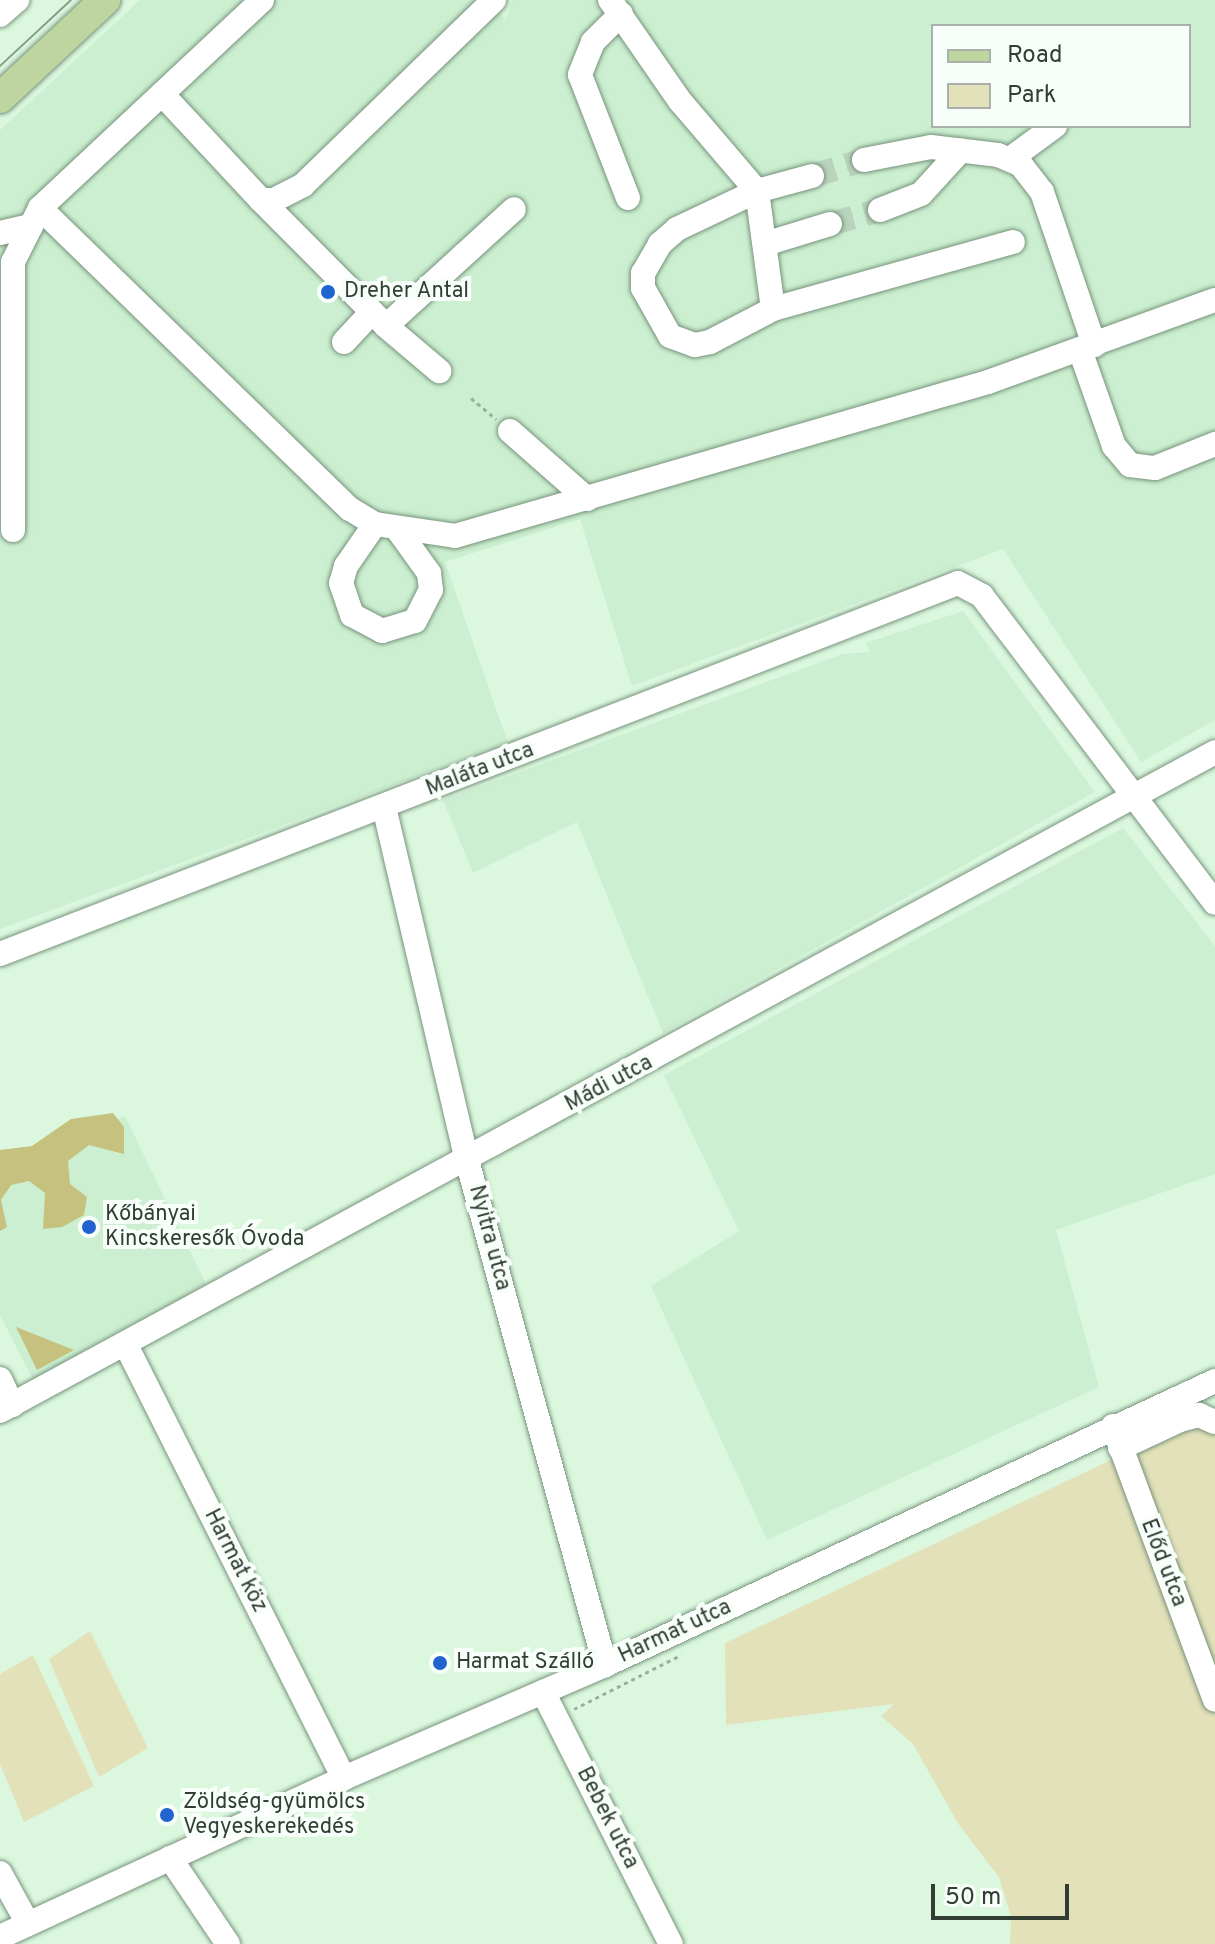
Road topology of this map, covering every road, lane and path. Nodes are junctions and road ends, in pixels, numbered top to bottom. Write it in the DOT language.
graph roads {
  1 [pos="17,0"];
  2 [pos="105,0"];
  3 [pos="262,0"];
  4 [pos="494,0"];
  5 [pos="616,7"];
  6 [pos="0,15"];
  7 [pos="162,94"];
  8 [pos="0,98"];
  9 [pos="1052,128"];
  10 [pos="961,150"];
  11 [pos="1010,159"];
  12 [pos="864,160"];
  13 [pos="812,176"];
  14 [pos="757,191"];
  15 [pos="628,198"];
  16 [pos="261,200"];
  17 [pos="514,209"];
  18 [pos="880,210"];
  19 [pos="36,217"];
  20 [pos="830,224"];
  21 [pos="0,233"];
  22 [pos="1013,242"];
  23 [pos="765,244"];
  24 [pos="1215,300"];
  25 [pos="773,309"];
  26 [pos="379,319"];
  27 [pos="344,342"];
  28 [pos="1087,347"];
  29 [pos="439,371"];
  30 [pos="471,398"];
  31 [pos="510,431"];
  32 [pos="1215,444"];
  33 [pos="587,499"];
  34 [pos="13,530"];
  35 [pos="1215,752"];
  36 [pos="1137,798"];
  37 [pos="384,807"];
  38 [pos="1215,903"];
  39 [pos="0,954"];
  40 [pos="467,1160"];
  41 [pos="126,1345"];
  42 [pos="0,1379"];
  43 [pos="1215,1381"];
  44 [pos="6,1408"];
  45 [pos="1215,1422"];
  46 [pos="1116,1437"];
  47 [pos="605,1665"];
  48 [pos="543,1692"];
  49 [pos="1215,1700"];
  50 [pos="344,1778"];
  51 [pos="170,1858"];
  52 [pos="0,1873"];
  53 [pos="28,1924"];
  54 [pos="0,1937"];
  55 [pos="228,1944"];
  56 [pos="671,1944"];
  1 -- 6 [label="street"];
  2 -- 8 [label="main road"];
  3 -- 7 [label="street"];
  4 -- 16 [label="street"];
  5 -- 14 [label="street"];
  5 -- 15 [label="street"];
  7 -- 16 [label="street"];
  7 -- 19 [label="street"];
  9 -- 11 [label="street"];
  10 -- 11 [label="street"];
  10 -- 12 [label="street"];
  10 -- 18 [label="street"];
  11 -- 28 [label="street"];
  13 -- 14 [label="street"];
  14 -- 23 [label="street"];
  14 -- 25 [label="street"];
  16 -- 26 [label="street"];
  17 -- 26 [label="street"];
  19 -- 21 [label="street"];
  19 -- 33 [label="street"];
  19 -- 34 [label="street"];
  20 -- 23 [label="street"];
  22 -- 25 [label="street"];
  23 -- 25 [label="street"];
  24 -- 28 [label="street"];
  26 -- 27 [label="street"];
  26 -- 29 [label="street"];
  28 -- 32 [label="street"];
  28 -- 33 [label="street"];
  30 -- 31 [label="path"];
  31 -- 33 [label="street"];
  35 -- 36 [label="street, Mádi utca"];
  36 -- 37 [label="street, Maláta utca"];
  36 -- 38 [label="street"];
  36 -- 40 [label="street, Mádi utca"];
  37 -- 39 [label="street, Maláta utca"];
  37 -- 40 [label="street, Nyitra utca"];
  40 -- 41 [label="street, Mádi utca"];
  40 -- 47 [label="street, Nyitra utca"];
  41 -- 44 [label="street, Mádi utca"];
  41 -- 50 [label="street, Harmat köz"];
  42 -- 44 [label="street"];
  43 -- 46 [label="street, Harmat utca"];
  45 -- 46 [label="street"];
  46 -- 47 [label="street, Harmat utca"];
  46 -- 49 [label="street, Előd utca"];
  47 -- 48 [label="street, Harmat utca"];
  48 -- 50 [label="street, Harmat utca"];
  48 -- 56 [label="street, Bebek utca"];
  50 -- 51 [label="street, Harmat utca"];
  51 -- 53 [label="street, Harmat utca"];
  51 -- 55 [label="street"];
  52 -- 53 [label="street"];
  53 -- 54 [label="street, Harmat utca"];
}
